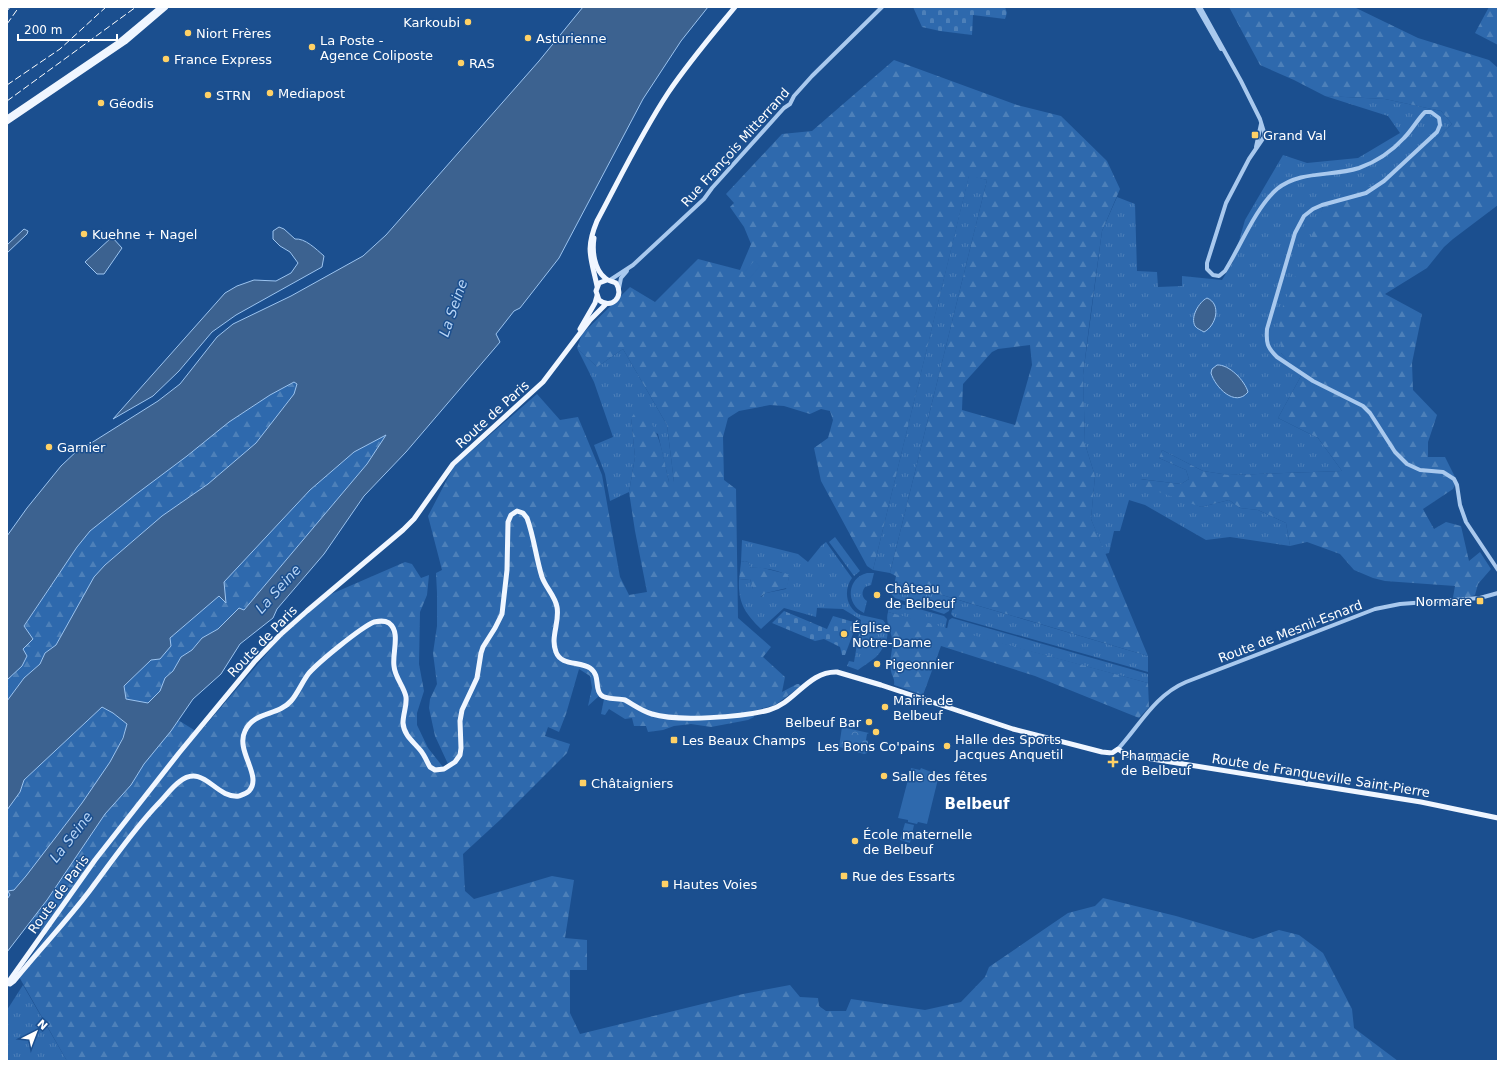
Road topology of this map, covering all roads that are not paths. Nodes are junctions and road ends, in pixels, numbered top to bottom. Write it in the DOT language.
graph roads {
  1 [pos="161,7"];
  2 [pos="166,7"];
  3 [pos="736,7"];
  4 [pos="882,7"];
  5 [pos="1197,7"];
  6 [pos="1200,7"];
  7 [pos="1223,50"];
  8 [pos="7,118"];
  9 [pos="7,122"];
  10 [pos="1261,122"];
  11 [pos="1255,148"];
  12 [pos="597,221"];
  13 [pos="632,264"];
  14 [pos="609,280"];
  15 [pos="597,286"];
  16 [pos="619,288"];
  17 [pos="597,296"];
  18 [pos="606,304"];
  19 [pos="569,347"];
  20 [pos="1498,570"];
  21 [pos="1498,593"];
  22 [pos="1118,749"];
  23 [pos="1498,818"];
  24 [pos="7,983"];
  1 -- 8 [label="main road"];
  2 -- 9 [label="main road"];
  3 -- 12 [label="main road"];
  4 -- 13 [label="street, Rue François Mitterrand"];
  5 -- 7 [label="street"];
  6 -- 7 [label="street"];
  7 -- 10 [label="street"];
  10 -- 11 [label="street"];
  10 -- 11 [label="street"];
  11 -- 20 [label="street"];
  12 -- 14 [label="main road"];
  12 -- 15 [label="main road"];
  13 -- 14 [label="street"];
  13 -- 16 [label="street"];
  14 -- 15 [label="main road"];
  14 -- 16 [label="main road"];
  15 -- 17 [label="main road"];
  16 -- 18 [label="main road"];
  17 -- 18 [label="main road"];
  17 -- 19 [label="main road"];
  18 -- 19 [label="main road"];
  19 -- 24 [label="main road, Route de Paris"];
  21 -- 22 [label="street, Route de Mesnil-Esnard"];
  22 -- 23 [label="main road, Route de Franqueville Saint-Pierre"];
  22 -- 24 [label="main road"];
}
